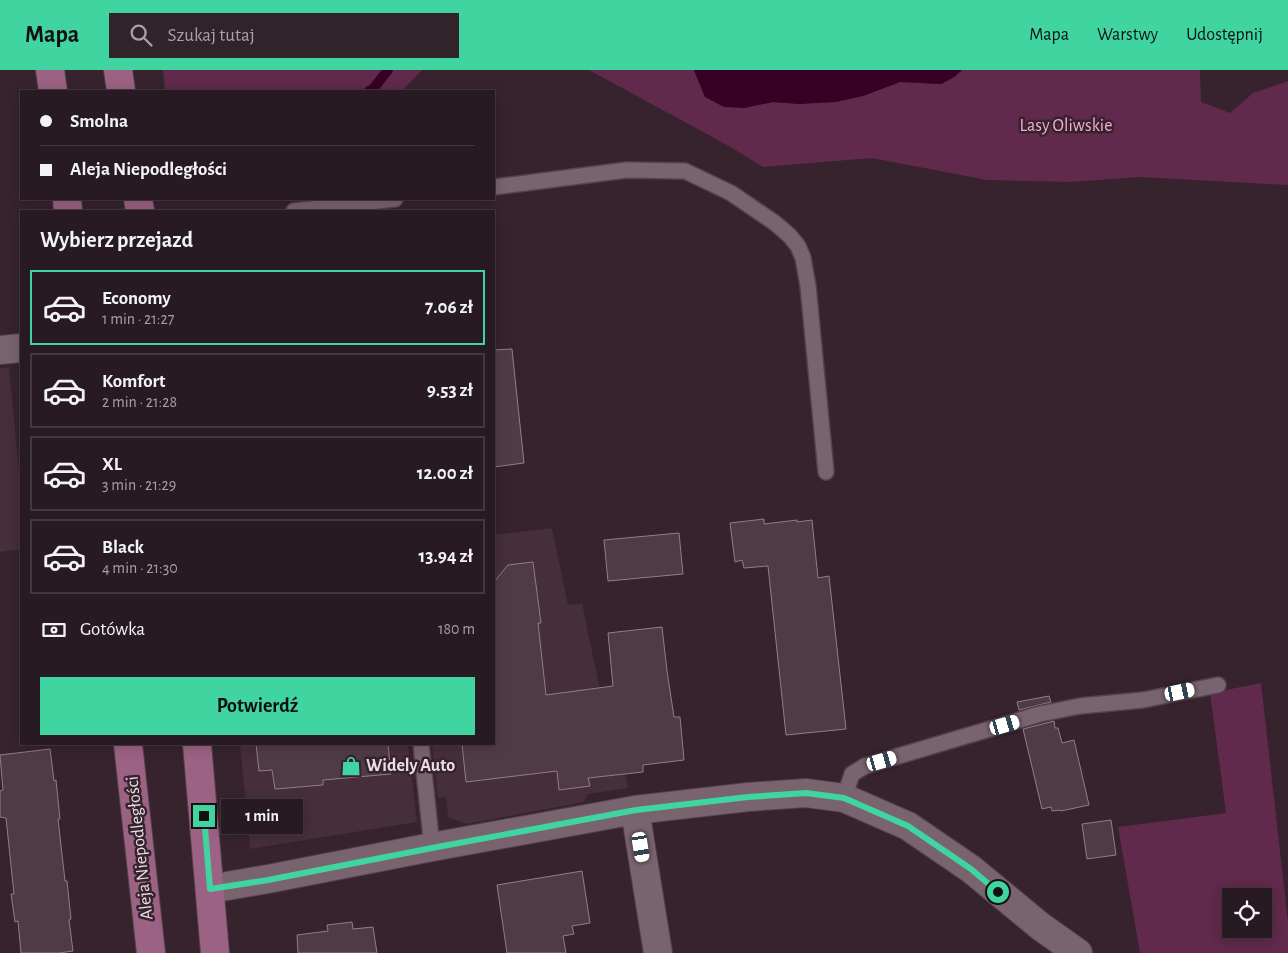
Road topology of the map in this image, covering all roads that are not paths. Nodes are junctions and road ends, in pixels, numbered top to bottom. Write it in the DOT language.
graph roads {
  1 [pos="50,70"];
  2 [pos="118,70"];
  3 [pos="53,90"];
  4 [pos="121,90"];
  5 [pos="495,187"];
  6 [pos="387,200"];
  7 [pos="302,210"];
  8 [pos="20,348"];
  9 [pos="0,350"];
  10 [pos="826,472"];
  11 [pos="1218,684"];
  12 [pos="128,745"];
  13 [pos="197,745"];
  14 [pos="421,745"];
  15 [pos="844,798"];
  16 [pos="636,810"];
  17 [pos="432,848"];
  18 [pos="210,889"];
  19 [pos="151,953"];
  20 [pos="215,953"];
  21 [pos="658,953"];
  22 [pos="1078,953"];
  1 -- 3 [label="main road"];
  2 -- 4 [label="main road"];
  5 -- 10 [label="lane"];
  6 -- 7 [label="lane"];
  8 -- 9 [label="street"];
  11 -- 15 [label="lane"];
  12 -- 19 [label="main road, Aleja Niepodległości"];
  13 -- 18 [label="main road"];
  14 -- 17 [label="lane"];
  15 -- 16 [label="street"];
  15 -- 22 [label="street"];
  16 -- 17 [label="street"];
  16 -- 21 [label="street"];
  17 -- 18 [label="street"];
  18 -- 20 [label="main road"];
}
